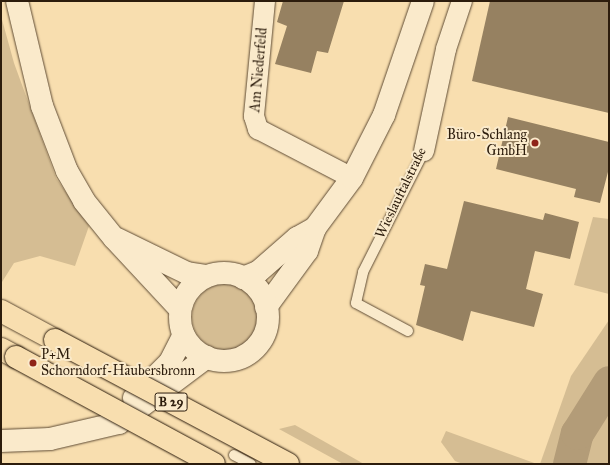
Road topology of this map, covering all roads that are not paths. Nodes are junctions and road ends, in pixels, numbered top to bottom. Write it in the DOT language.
graph roads {
  1 [pos="17,1"];
  2 [pos="265,1"];
  3 [pos="423,1"];
  4 [pos="462,1"];
  5 [pos="424,151"];
  6 [pos="352,178"];
  7 [pos="315,228"];
  8 [pos="114,238"];
  9 [pos="207,276"];
  10 [pos="243,278"];
  11 [pos="266,307"];
  12 [pos="180,309"];
  13 [pos="1,311"];
  14 [pos="408,331"];
  15 [pos="184,336"];
  16 [pos="6,353"];
  17 [pos="207,358"];
  18 [pos="92,427"];
  19 [pos="1,441"];
  20 [pos="234,455"];
  21 [pos="214,464"];
  22 [pos="251,464"];
  23 [pos="288,464"];
  1 -- 8 [label="main road"];
  2 -- 6 [label="street, Am Niederfeld"];
  3 -- 6 [label="main road"];
  4 -- 5 [label="street, Wieslauftalstraße"];
  5 -- 14 [label="lane, Wieslauftalstraße"];
  6 -- 7 [label="main road"];
  7 -- 10 [label="main road"];
  7 -- 11 [label="main road"];
  8 -- 9 [label="main road"];
  8 -- 12 [label="main road"];
  9 -- 10 [label="main road"];
  9 -- 12 [label="main road"];
  10 -- 11 [label="main road"];
  11 -- 17 [label="main road"];
  12 -- 15 [label="main road"];
  13 -- 23 [label="highway, B 29, bridge"];
  15 -- 17 [label="main road"];
  15 -- 18 [label="main road"];
  16 -- 21 [label="highway, B 29, bridge"];
  17 -- 18 [label="main road"];
  18 -- 19 [label="main road"];
  20 -- 22 [label="lane"];
}
